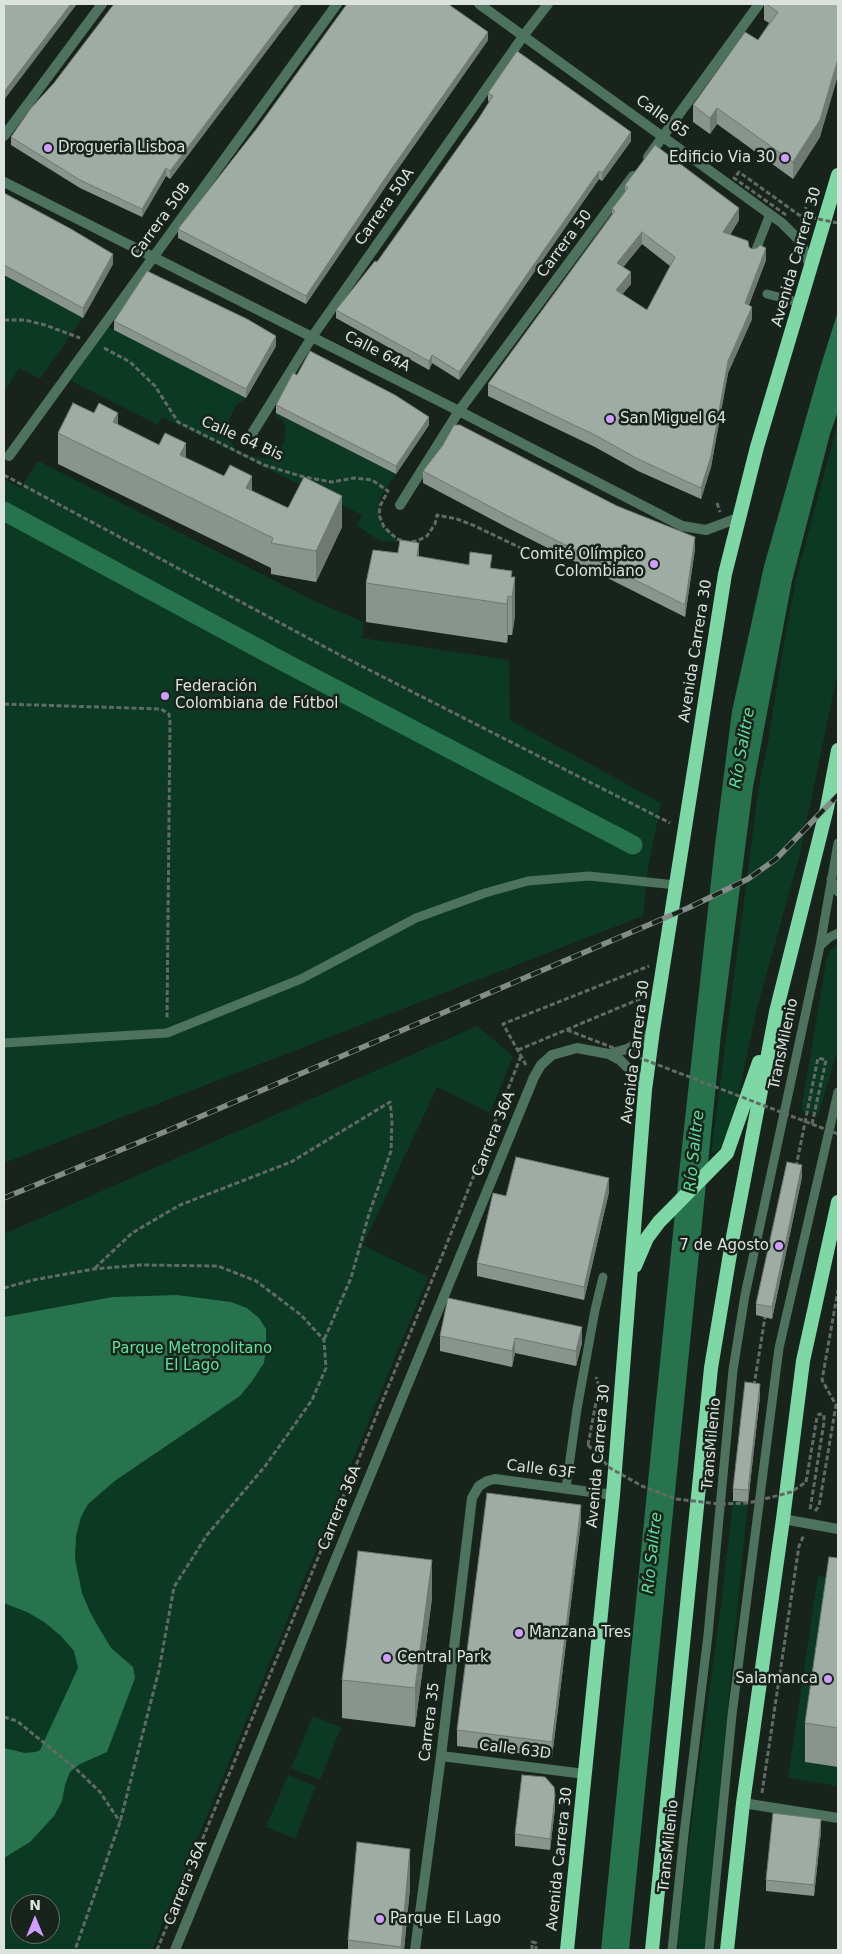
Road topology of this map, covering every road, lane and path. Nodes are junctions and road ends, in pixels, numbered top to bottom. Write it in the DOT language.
graph roads {
  1 [pos="102,4"];
  2 [pos="337,4"];
  3 [pos="479,4"];
  4 [pos="548,4"];
  5 [pos="759,4"];
  6 [pos="524,35"];
  7 [pos="4,136"];
  8 [pos="663,136"];
  9 [pos="838,175"];
  10 [pos="4,182"];
  11 [pos="806,207"];
  12 [pos="770,214"];
  13 [pos="786,215"];
  14 [pos="838,223"];
  15 [pos="801,224"];
  16 [pos="754,255"];
  17 [pos="153,257"];
  18 [pos="812,268"];
  19 [pos="766,294"];
  20 [pos="801,303"];
  21 [pos="4,320"];
  22 [pos="312,337"];
  23 [pos="90,341"];
  24 [pos="460,411"];
  25 [pos="253,432"];
  26 [pos="9,456"];
  27 [pos="4,475"];
  28 [pos="400,505"];
  29 [pos="738,518"];
  30 [pos="525,550"];
  31 [pos="4,704"];
  32 [pos="838,750"];
  33 [pos="672,824"];
  34 [pos="838,843"];
  35 [pos="830,879"];
  36 [pos="676,885"];
  37 [pos="838,892"];
  38 [pos="838,933"];
  39 [pos="820,946"];
  40 [pos="648,966"];
  41 [pos="643,998"];
  42 [pos="776,1012"];
  43 [pos="568,1030"];
  44 [pos="653,1030"];
  45 [pos="167,1033"];
  46 [pos="4,1043"];
  47 [pos="518,1050"];
  48 [pos="610,1054"];
  49 [pos="521,1056"];
  50 [pos="534,1077"];
  51 [pos="645,1090"];
  52 [pos="838,1092"];
  53 [pos="812,1124"];
  54 [pos="838,1134"];
  55 [pos="795,1176"];
  56 [pos="838,1202"];
  57 [pos="94,1269"];
  58 [pos="603,1277"];
  59 [pos="630,1280"];
  60 [pos="4,1288"];
  61 [pos="838,1290"];
  62 [pos="765,1317"];
  63 [pos="324,1340"];
  64 [pos="752,1395"];
  65 [pos="588,1445"];
  66 [pos="566,1488"];
  67 [pos="613,1495"];
  68 [pos="472,1498"];
  69 [pos="783,1519"];
  70 [pos="808,1523"];
  71 [pos="838,1529"];
  72 [pos="4,1717"];
  73 [pos="441,1756"];
  74 [pos="585,1774"];
  75 [pos="743,1803"];
  76 [pos="760,1806"];
  77 [pos="838,1818"];
  78 [pos="120,1822"];
  79 [pos="75,1950"];
  80 [pos="158,1950"];
  81 [pos="174,1950"];
  82 [pos="415,1950"];
  83 [pos="532,1950"];
  84 [pos="536,1950"];
  85 [pos="567,1950"];
  86 [pos="652,1950"];
  87 [pos="672,1950"];
  88 [pos="709,1950"];
  89 [pos="727,1950"];
  1 -- 7 [label="street"];
  2 -- 17 [label="street, Carrera 50B"];
  3 -- 6 [label="street, Calle 65"];
  4 -- 6 [label="street, Carrera 50A"];
  5 -- 8 [label="street, Carrera 50"];
  6 -- 8 [label="street, Calle 65"];
  6 -- 22 [label="street, Carrera 50A"];
  8 -- 12 [label="street, Calle 65"];
  8 -- 24 [label="street, Carrera 50"];
  9 -- 18 [label="highway, Avenida Carrera 30"];
  10 -- 17 [label="street, Calle 64A"];
  11 -- 15 [label="path"];
  12 -- 16 [label="lane"];
  12 -- 18 [label="street, Calle 65"];
  13 -- 14 [label="path, bridge"];
  17 -- 22 [label="street, Calle 64A"];
  17 -- 23 [label="street, Carrera 50B"];
  18 -- 20 [label="highway, Avenida Carrera 30"];
  19 -- 20 [label="lane"];
  20 -- 29 [label="highway, Avenida Carrera 30"];
  21 -- 23 [label="path, Calle 64 Bis"];
  22 -- 24 [label="street, Calle 64A"];
  22 -- 25 [label="street, Carrera 50A"];
  23 -- 26 [label="street, Carrera 50B"];
  23 -- 30 [label="path, Calle 64 Bis"];
  24 -- 28 [label="street, Carrera 50"];
  24 -- 29 [label="street, Calle 64A"];
  27 -- 33 [label="path"];
  29 -- 36 [label="highway, Avenida Carrera 30"];
  31 -- 45 [label="path"];
  32 -- 42 [label="highway"];
  34 -- 35 [label="lane, TransMilenio"];
  35 -- 37 [label="lane"];
  35 -- 39 [label="lane, TransMilenio"];
  36 -- 44 [label="highway, Avenida Carrera 30"];
  36 -- 45 [label="lane"];
  38 -- 39 [label="lane"];
  39 -- 87 [label="lane, TransMilenio"];
  40 -- 47 [label="path"];
  41 -- 43 [label="path"];
  42 -- 59 [label="highway"];
  42 -- 86 [label="highway"];
  43 -- 47 [label="path"];
  43 -- 53 [label="path, bridge"];
  44 -- 48 [label="street"];
  44 -- 51 [label="highway, Avenida Carrera 30"];
  45 -- 46 [label="lane"];
  47 -- 49 [label="path"];
  48 -- 50 [label="street, Carrera 36A"];
  48 -- 51 [label="street"];
  49 -- 50 [label="path"];
  49 -- 80 [label="path"];
  50 -- 81 [label="street, Carrera 36A"];
  51 -- 59 [label="highway, Avenida Carrera 30"];
  52 -- 88 [label="lane"];
  53 -- 54 [label="path, bridge"];
  53 -- 55 [label="path"];
  56 -- 69 [label="highway"];
  57 -- 60 [label="path"];
  57 -- 63 [label="path"];
  57 -- 63 [label="path"];
  58 -- 66 [label="lane"];
  59 -- 67 [label="highway, Avenida Carrera 30"];
  61 -- 70 [label="path"];
  62 -- 64 [label="path"];
  63 -- 78 [label="path"];
  65 -- 70 [label="path, bridge"];
  66 -- 67 [label="street, Calle 63F"];
  66 -- 68 [label="street, Calle 63F"];
  67 -- 74 [label="highway, Avenida Carrera 30"];
  68 -- 73 [label="street, Carrera 35"];
  69 -- 70 [label="street"];
  69 -- 75 [label="highway"];
  70 -- 71 [label="street"];
  70 -- 76 [label="path"];
  72 -- 78 [label="path"];
  73 -- 74 [label="street, Calle 63D"];
  73 -- 82 [label="street, Carrera 35"];
  74 -- 85 [label="highway, Avenida Carrera 30"];
  75 -- 76 [label="street"];
  75 -- 89 [label="highway"];
  76 -- 77 [label="street"];
  78 -- 79 [label="path"];
  83 -- 84 [label="path"];
}
